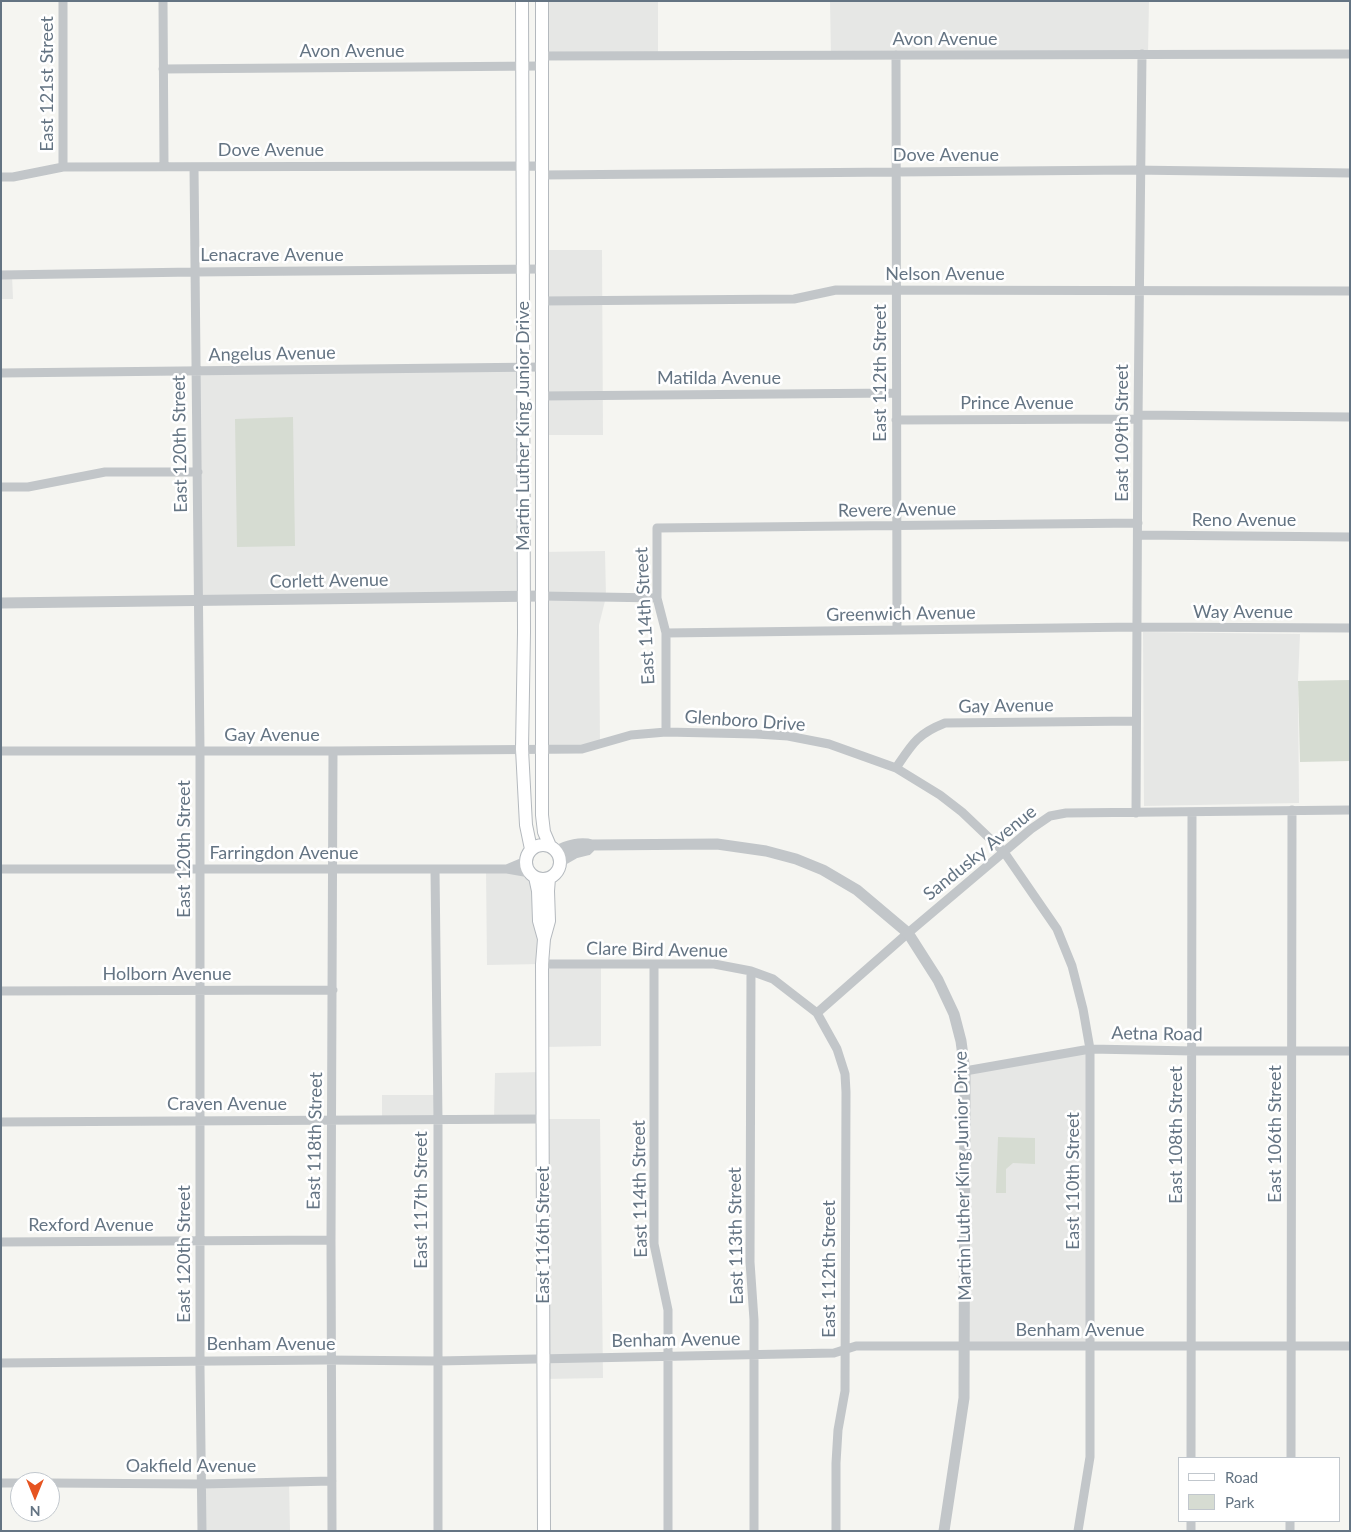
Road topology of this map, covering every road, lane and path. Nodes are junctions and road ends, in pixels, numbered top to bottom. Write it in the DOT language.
graph roads {
  1 [pos="63,1"];
  2 [pos="163,1"];
  3 [pos="522,1"];
  4 [pos="542,1"];
  5 [pos="1142,54"];
  6 [pos="1350,54"];
  7 [pos="896,56"];
  8 [pos="541,61"];
  9 [pos="522,66"];
  10 [pos="163,69"];
  11 [pos="164,166"];
  12 [pos="522,166"];
  13 [pos="63,167"];
  14 [pos="194,167"];
  15 [pos="542,170"];
  16 [pos="1141,170"];
  17 [pos="896,171"];
  18 [pos="1350,173"];
  19 [pos="1,177"];
  20 [pos="522,270"];
  21 [pos="542,270"];
  22 [pos="194,272"];
  23 [pos="1,275"];
  24 [pos="897,291"];
  25 [pos="1139,291"];
  26 [pos="1350,291"];
  27 [pos="542,302"];
  28 [pos="523,367"];
  29 [pos="542,367"];
  30 [pos="196,371"];
  31 [pos="1,373"];
  32 [pos="896,393"];
  33 [pos="542,396"];
  34 [pos="1138,417"];
  35 [pos="1350,417"];
  36 [pos="896,420"];
  37 [pos="198,472"];
  38 [pos="1,487"];
  39 [pos="1138,523"];
  40 [pos="896,526"];
  41 [pos="656,528"];
  42 [pos="1138,535"];
  43 [pos="1350,537"];
  44 [pos="542,596"];
  45 [pos="524,597"];
  46 [pos="656,598"];
  47 [pos="198,600"];
  48 [pos="1,603"];
  49 [pos="1137,627"];
  50 [pos="1350,628"];
  51 [pos="897,630"];
  52 [pos="666,633"];
  53 [pos="1136,721"];
  54 [pos="666,732"];
  55 [pos="522,749"];
  56 [pos="543,749"];
  57 [pos="1,751"];
  58 [pos="200,751"];
  59 [pos="333,751"];
  60 [pos="896,768"];
  61 [pos="1292,810"];
  62 [pos="1350,810"];
  63 [pos="1192,812"];
  64 [pos="1136,813"];
  65 [pos="1004,852"];
  66 [pos="556,853"];
  67 [pos="530,865"];
  68 [pos="1,869"];
  69 [pos="200,869"];
  70 [pos="332,869"];
  71 [pos="435,869"];
  72 [pos="550,878"];
  73 [pos="908,933"];
  74 [pos="544,939"];
  75 [pos="542,964"];
  76 [pos="654,965"];
  77 [pos="751,971"];
  78 [pos="200,990"];
  79 [pos="332,990"];
  80 [pos="1,991"];
  81 [pos="817,1013"];
  82 [pos="1090,1049"];
  83 [pos="1193,1051"];
  84 [pos="1291,1051"];
  85 [pos="1350,1051"];
  86 [pos="965,1070"];
  87 [pos="543,1119"];
  88 [pos="200,1120"];
  89 [pos="332,1120"];
  90 [pos="438,1120"];
  91 [pos="1,1122"];
  92 [pos="200,1240"];
  93 [pos="331,1240"];
  94 [pos="1,1242"];
  95 [pos="965,1346"];
  96 [pos="1090,1346"];
  97 [pos="1190,1346"];
  98 [pos="1292,1346"];
  99 [pos="1350,1346"];
  100 [pos="845,1349"];
  101 [pos="754,1354"];
  102 [pos="668,1356"];
  103 [pos="542,1358"];
  104 [pos="332,1360"];
  105 [pos="200,1361"];
  106 [pos="438,1361"];
  107 [pos="1,1363"];
  108 [pos="1190,1457"];
  109 [pos="1291,1457"];
  110 [pos="332,1481"];
  111 [pos="60,1483"];
  112 [pos="202,1484"];
  113 [pos="202,1531"];
  114 [pos="332,1531"];
  115 [pos="438,1531"];
  116 [pos="544,1531"];
  117 [pos="668,1531"];
  118 [pos="754,1531"];
  119 [pos="836,1531"];
  120 [pos="944,1531"];
  121 [pos="1078,1531"];
  1 -- 13 [label="street, East 121st Street"];
  2 -- 10 [label="street"];
  3 -- 9 [label="main road, Martin Luther King Junior Drive"];
  4 -- 8 [label="main road, Martin Luther King Junior Drive"];
  5 -- 6 [label="street, Avon Avenue"];
  5 -- 7 [label="street, Avon Avenue"];
  5 -- 16 [label="street, East 109th Street"];
  7 -- 8 [label="street, Avon Avenue"];
  7 -- 17 [label="street, East 112th Street"];
  8 -- 9 [label="street, Avon Avenue"];
  8 -- 15 [label="main road, Martin Luther King Junior Drive"];
  9 -- 10 [label="street, Avon Avenue"];
  9 -- 12 [label="main road, Martin Luther King Junior Drive"];
  10 -- 11 [label="street"];
  11 -- 13 [label="street, Dove Avenue"];
  11 -- 14 [label="street, Dove Avenue"];
  12 -- 14 [label="street, Dove Avenue"];
  12 -- 15 [label="street, Dove Avenue"];
  12 -- 20 [label="main road, Martin Luther King Junior Drive"];
  13 -- 19 [label="street, Dove Avenue"];
  14 -- 22 [label="street, East 120th Street"];
  15 -- 17 [label="street, Dove Avenue"];
  15 -- 21 [label="main road, Martin Luther King Junior Drive"];
  16 -- 17 [label="street, Dove Avenue"];
  16 -- 18 [label="street, Dove Avenue"];
  16 -- 25 [label="street, East 109th Street"];
  17 -- 24 [label="street, East 112th Street"];
  20 -- 21 [label="street, Lenacrave Avenue"];
  20 -- 22 [label="street, Lenacrave Avenue"];
  20 -- 28 [label="main road, Martin Luther King Junior Drive"];
  21 -- 27 [label="main road, Martin Luther King Junior Drive"];
  22 -- 23 [label="street, Lenacrave Avenue"];
  22 -- 30 [label="street, East 120th Street"];
  24 -- 25 [label="street, Nelson Avenue"];
  24 -- 27 [label="street, Nelson Avenue"];
  24 -- 32 [label="street, East 112th Street"];
  25 -- 26 [label="street, Nelson Avenue"];
  25 -- 34 [label="street, East 109th Street"];
  27 -- 29 [label="main road, Martin Luther King Junior Drive"];
  28 -- 29 [label="street, Angelus Avenue"];
  28 -- 30 [label="street, Angelus Avenue"];
  28 -- 45 [label="main road, Martin Luther King Junior Drive"];
  29 -- 33 [label="main road, Martin Luther King Junior Drive"];
  30 -- 31 [label="street, Angelus Avenue"];
  30 -- 37 [label="street, East 120th Street"];
  32 -- 33 [label="street, Matilda Avenue"];
  32 -- 36 [label="street, East 112th Street"];
  33 -- 44 [label="main road, Martin Luther King Junior Drive"];
  34 -- 35 [label="street, Prince Avenue"];
  34 -- 36 [label="street, Prince Avenue"];
  34 -- 39 [label="street, East 109th Street"];
  36 -- 40 [label="street, East 112th Street"];
  37 -- 38 [label="street"];
  37 -- 47 [label="street, East 120th Street"];
  39 -- 40 [label="street, Revere Avenue"];
  39 -- 42 [label="street, East 109th Street"];
  40 -- 41 [label="street, Revere Avenue"];
  40 -- 51 [label="street, East 112th Street"];
  41 -- 46 [label="street, East 114th Street"];
  42 -- 43 [label="street, Reno Avenue"];
  42 -- 49 [label="street, East 109th Street"];
  44 -- 45 [label="street, Corlett Avenue"];
  44 -- 46 [label="street, Corlett Avenue"];
  44 -- 56 [label="main road, Martin Luther King Junior Drive"];
  45 -- 47 [label="street, Corlett Avenue"];
  45 -- 55 [label="main road, Martin Luther King Junior Drive"];
  46 -- 52 [label="street, East 114th Street"];
  47 -- 48 [label="street, Corlett Avenue"];
  47 -- 58 [label="street, East 120th Street"];
  49 -- 50 [label="street, Way Avenue"];
  49 -- 51 [label="street, Greenwich Avenue"];
  49 -- 53 [label="street, East 109th Street"];
  51 -- 52 [label="street, Greenwich Avenue"];
  52 -- 54 [label="street, East 114th Street"];
  53 -- 60 [label="street, Gay Avenue"];
  53 -- 64 [label="street, East 109th Street"];
  54 -- 56 [label="street, Glenboro Drive"];
  54 -- 60 [label="street, Glenboro Drive"];
  55 -- 56 [label="street, Gay Avenue"];
  55 -- 59 [label="street, Gay Avenue"];
  55 -- 67 [label="main road, Martin Luther King Junior Drive"];
  56 -- 66 [label="main road, Martin Luther King Junior Drive"];
  57 -- 58 [label="street, Gay Avenue"];
  58 -- 59 [label="street, Gay Avenue"];
  58 -- 69 [label="street, East 120th Street"];
  59 -- 70 [label="street, East 118th Street"];
  60 -- 65 [label="street, Glenboro Drive"];
  61 -- 62 [label="street, Sandusky Avenue"];
  61 -- 63 [label="street, Sandusky Avenue"];
  61 -- 84 [label="street, East 106th Street"];
  63 -- 64 [label="street, Sandusky Avenue"];
  63 -- 83 [label="street, East 108th Street"];
  64 -- 65 [label="street, Sandusky Avenue"];
  65 -- 73 [label="street, Sandusky Avenue"];
  65 -- 82 [label="street, East 110th Street"];
  66 -- 67 [label="main road"];
  66 -- 72 [label="main road"];
  66 -- 73 [label="street, Martin Luther King Junior Drive"];
  67 -- 71 [label="street, Farringdon Avenue"];
  67 -- 72 [label="main road"];
  67 -- 74 [label="main road, East 116th Street"];
  68 -- 69 [label="street, Farringdon Avenue"];
  69 -- 70 [label="street, Farringdon Avenue"];
  69 -- 78 [label="street, East 120th Street"];
  70 -- 71 [label="street, Farringdon Avenue"];
  70 -- 79 [label="street, East 118th Street"];
  71 -- 90 [label="street, East 117th Street"];
  72 -- 74 [label="main road, East 116th Street"];
  73 -- 81 [label="street, Sandusky Avenue"];
  73 -- 86 [label="street, Martin Luther King Junior Drive"];
  74 -- 75 [label="main road, East 116th Street"];
  75 -- 76 [label="street, Clare Bird Avenue"];
  75 -- 87 [label="main road, East 116th Street"];
  76 -- 77 [label="street, Clare Bird Avenue"];
  76 -- 102 [label="street, East 114th Street"];
  77 -- 81 [label="street, Clare Bird Avenue"];
  77 -- 101 [label="street, East 113th Street"];
  78 -- 79 [label="street, Holborn Avenue"];
  78 -- 80 [label="street, Holborn Avenue"];
  78 -- 88 [label="street, East 120th Street"];
  79 -- 89 [label="street, East 118th Street"];
  81 -- 100 [label="street, East 112th Street"];
  82 -- 83 [label="street, Aetna Road"];
  82 -- 86 [label="street, Aetna Road"];
  82 -- 96 [label="street, East 110th Street"];
  83 -- 84 [label="street, Aetna Road"];
  83 -- 97 [label="street, East 108th Street"];
  84 -- 85 [label="street, Aetna Road"];
  84 -- 98 [label="street, East 106th Street"];
  86 -- 95 [label="street, Martin Luther King Junior Drive"];
  87 -- 90 [label="street, Craven Avenue"];
  87 -- 103 [label="main road, East 116th Street"];
  88 -- 89 [label="street, Craven Avenue"];
  88 -- 91 [label="street, Craven Avenue"];
  88 -- 92 [label="street, East 120th Street"];
  89 -- 90 [label="street, Craven Avenue"];
  89 -- 93 [label="street, East 118th Street"];
  90 -- 106 [label="street, East 117th Street"];
  92 -- 93 [label="street, Rexford Avenue"];
  92 -- 94 [label="street, Rexford Avenue"];
  92 -- 105 [label="street, East 120th Street"];
  93 -- 104 [label="street, East 118th Street"];
  95 -- 96 [label="street, Benham Avenue"];
  95 -- 100 [label="street, Benham Avenue"];
  95 -- 120 [label="street, Martin Luther King Junior Drive"];
  96 -- 97 [label="street, Benham Avenue"];
  96 -- 121 [label="street, East 110th Street"];
  97 -- 98 [label="street, Benham Avenue"];
  97 -- 108 [label="street, East 108th Street"];
  98 -- 99 [label="street, Benham Avenue"];
  98 -- 109 [label="street, East 106th Street"];
  100 -- 101 [label="street, Benham Avenue"];
  100 -- 119 [label="street, East 112th Street"];
  101 -- 102 [label="street, Benham Avenue"];
  101 -- 118 [label="street, East 113th Street"];
  102 -- 103 [label="street, Benham Avenue"];
  102 -- 117 [label="street, East 114th Street"];
  103 -- 106 [label="street, Benham Avenue"];
  103 -- 116 [label="main road, East 116th Street"];
  104 -- 105 [label="street, Benham Avenue"];
  104 -- 106 [label="street, Benham Avenue"];
  104 -- 110 [label="street, East 118th Street"];
  105 -- 107 [label="street, Benham Avenue"];
  105 -- 112 [label="street, East 120th Street"];
  106 -- 115 [label="street, East 117th Street"];
  110 -- 112 [label="street, Oakfield Avenue"];
  110 -- 114 [label="street, East 118th Street"];
  111 -- 112 [label="street, Oakfield Avenue"];
  112 -- 113 [label="street, East 120th Street"];
}
